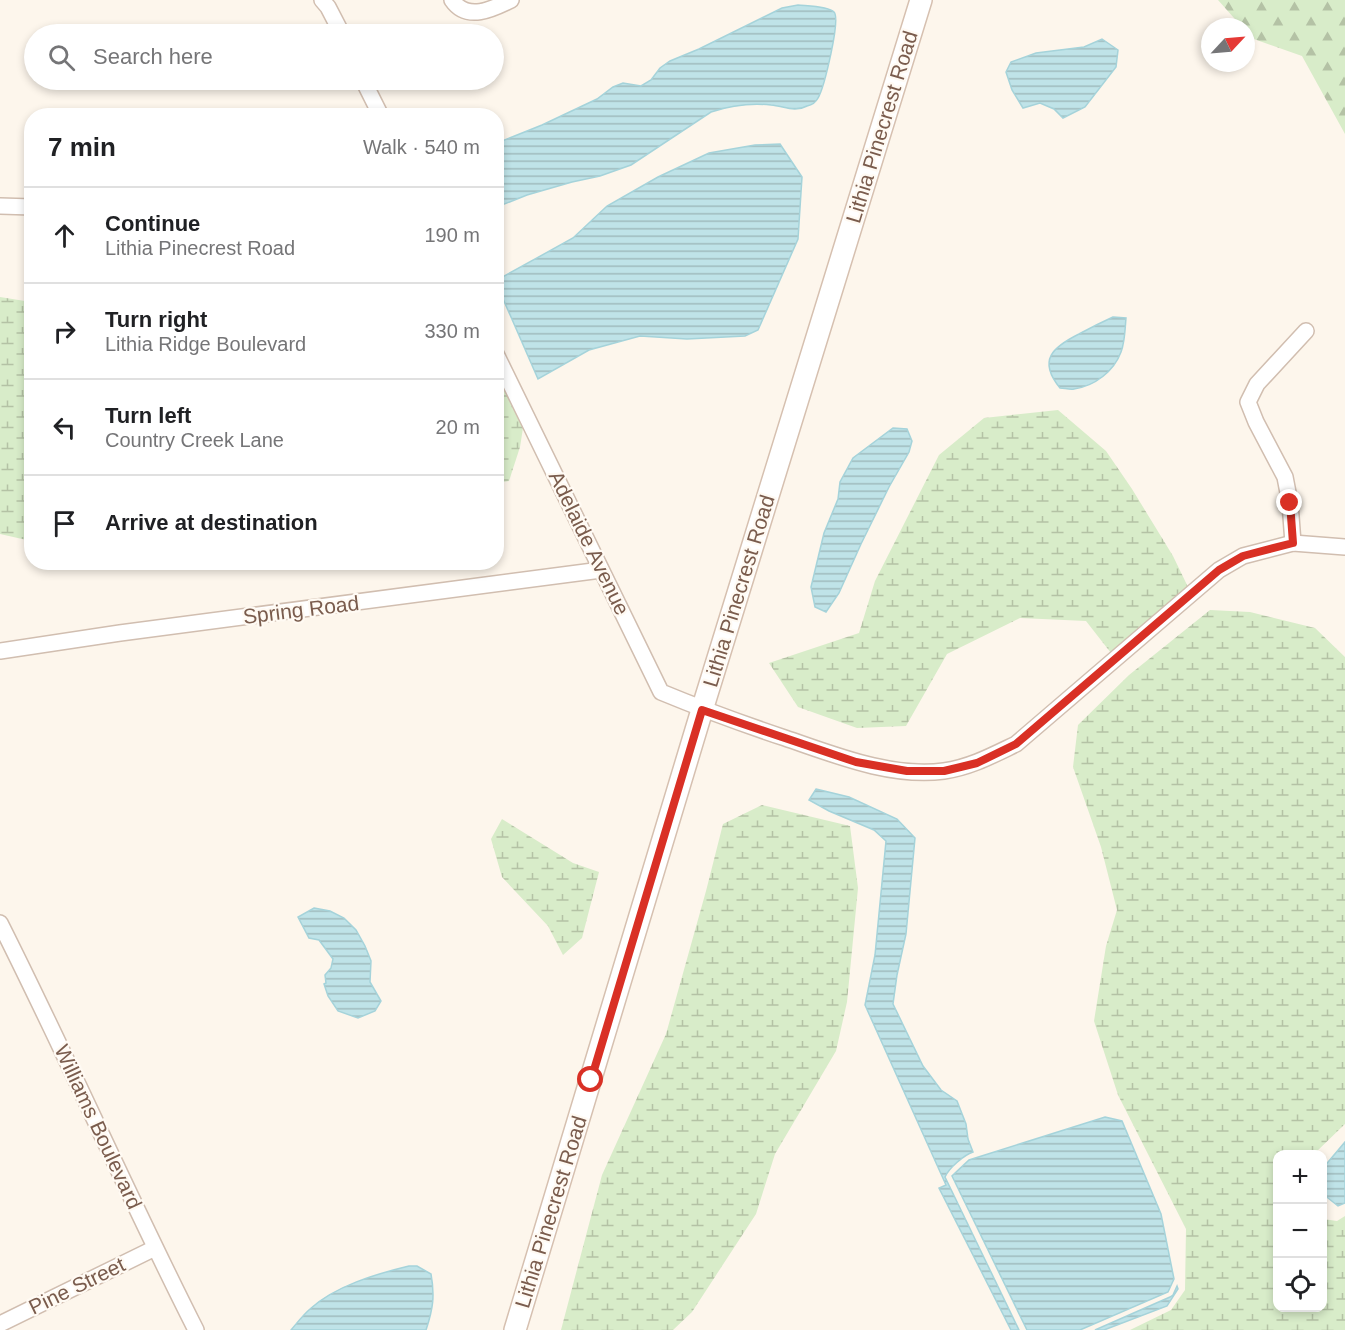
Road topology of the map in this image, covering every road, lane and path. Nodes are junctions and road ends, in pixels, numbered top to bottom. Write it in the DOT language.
graph roads {
  1 [pos="322,0"];
  2 [pos="452,0"];
  3 [pos="511,0"];
  4 [pos="921,0"];
  5 [pos="337,24"];
  6 [pos="368,90"];
  7 [pos="377,108"];
  8 [pos="0,206"];
  9 [pos="24,207"];
  10 [pos="1306,331"];
  11 [pos="504,370"];
  12 [pos="1293,543"];
  13 [pos="1345,547"];
  14 [pos="602,570"];
  15 [pos="0,651"];
  16 [pos="702,710"];
  17 [pos="0,923"];
  18 [pos="155,1248"];
  19 [pos="0,1324"];
  20 [pos="517,1327"];
  21 [pos="196,1330"];
  1 -- 5 [label="street"];
  2 -- 3 [label="street"];
  4 -- 16 [label="main road, Lithia Pinecrest Road"];
  6 -- 7 [label="street"];
  8 -- 9 [label="street"];
  10 -- 12 [label="street"];
  11 -- 14 [label="street, Adelaide Avenue"];
  12 -- 13 [label="street, Adelaide Avenue"];
  12 -- 16 [label="street, Adelaide Avenue"];
  14 -- 15 [label="street, Spring Road"];
  14 -- 16 [label="street, Adelaide Avenue"];
  16 -- 20 [label="main road, Lithia Pinecrest Road"];
  17 -- 18 [label="street, Williams Boulevard"];
  18 -- 19 [label="street, Pine Street"];
  18 -- 21 [label="street, Williams Boulevard"];
}
